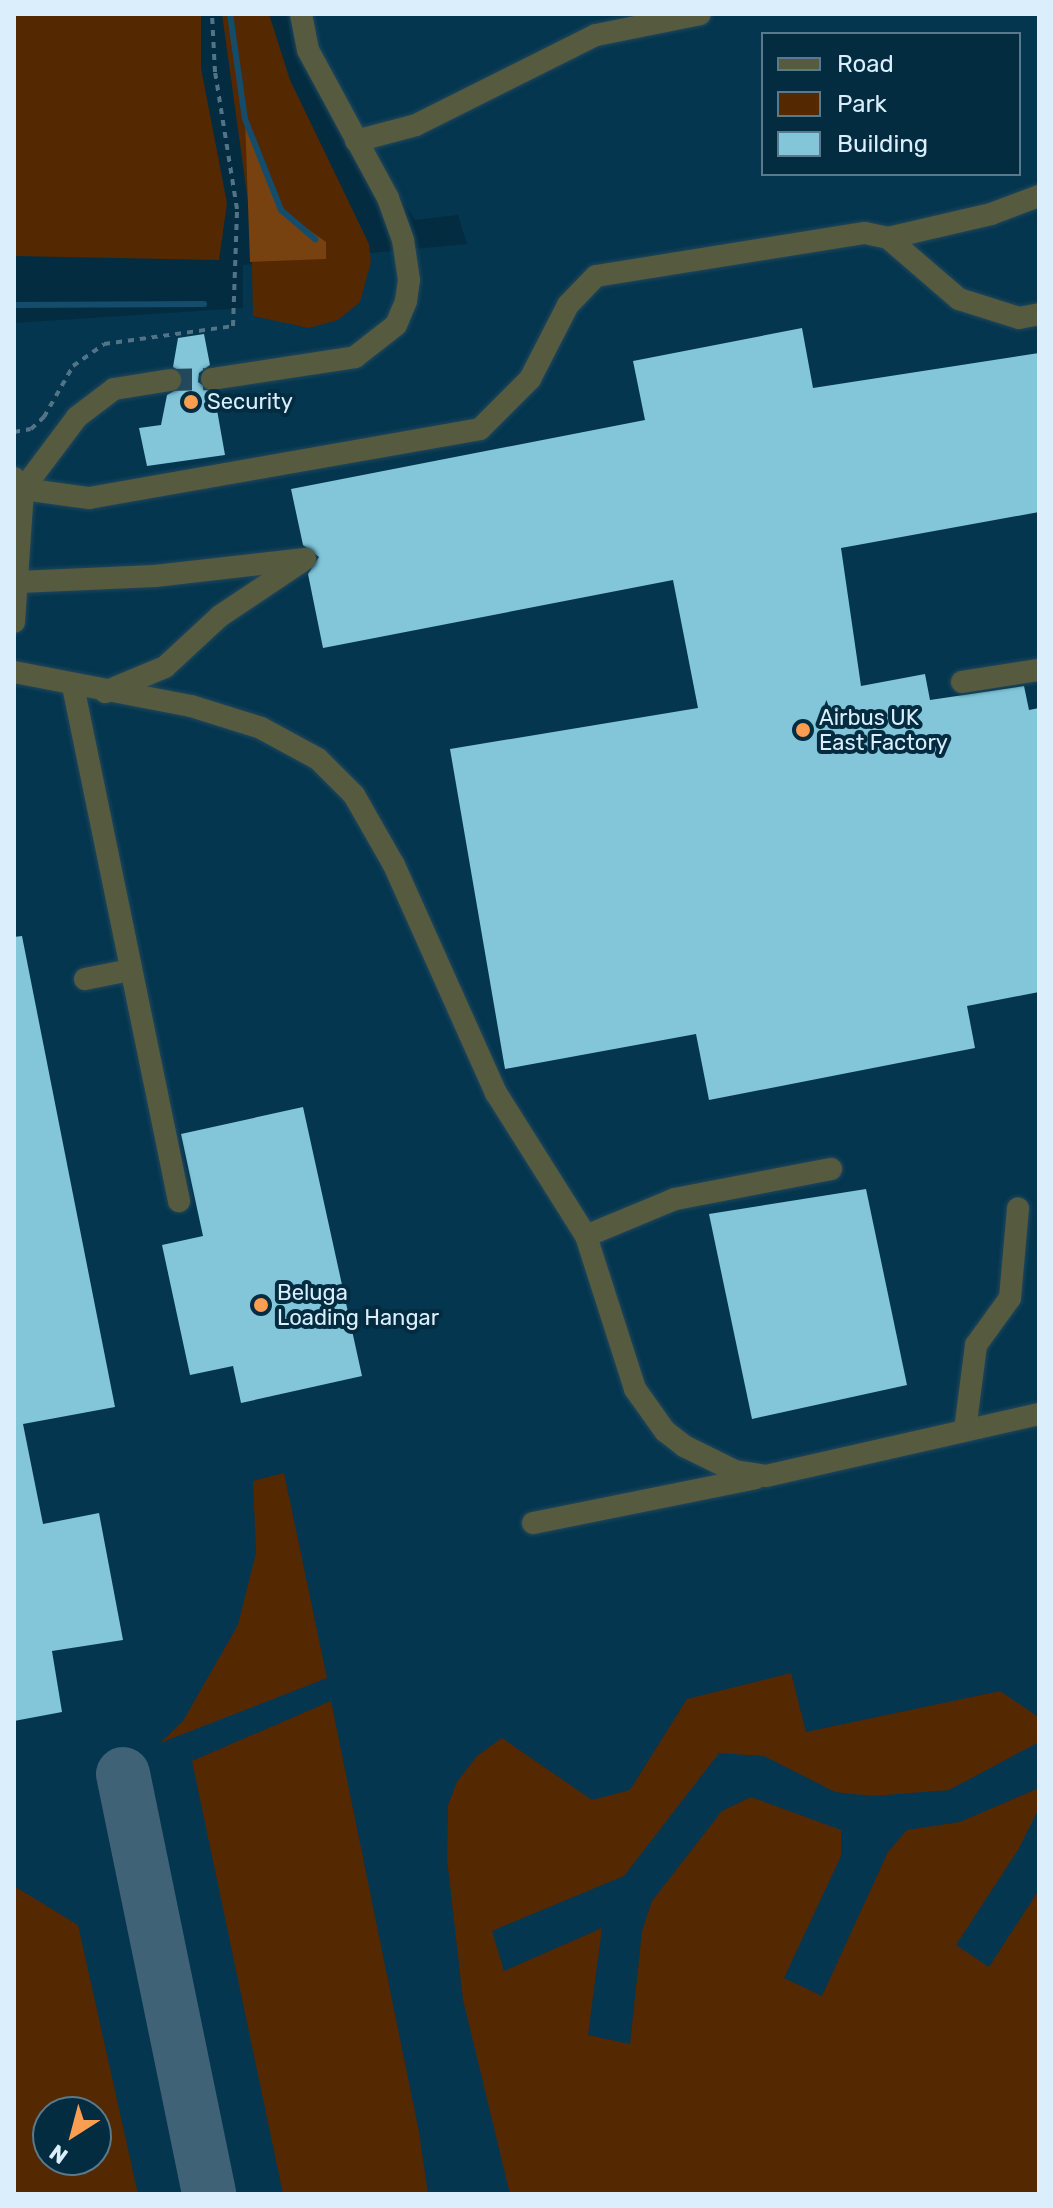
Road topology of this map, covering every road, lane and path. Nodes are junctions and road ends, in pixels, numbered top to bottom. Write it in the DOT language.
graph roads {
  1 [pos="212,14"];
  2 [pos="301,14"];
  3 [pos="700,14"];
  4 [pos="356,141"];
  5 [pos="1039,196"];
  6 [pos="888,238"];
  7 [pos="1039,314"];
  8 [pos="212,379"];
  9 [pos="170,380"];
  10 [pos="14,432"];
  11 [pos="19,484"];
  12 [pos="19,582"];
  13 [pos="14,622"];
  14 [pos="1039,670"];
  15 [pos="14,672"];
  16 [pos="962,682"];
  17 [pos="73,686"];
  18 [pos="103,693"];
  19 [pos="130,970"];
  20 [pos="85,979"];
  21 [pos="831,1169"];
  22 [pos="179,1201"];
  23 [pos="1018,1208"];
  24 [pos="586,1236"];
  25 [pos="1039,1414"];
  26 [pos="965,1430"];
  27 [pos="766,1476"];
  28 [pos="533,1523"];
  1 -- 10 [label="path"];
  2 -- 4 [label="street"];
  3 -- 4 [label="street"];
  4 -- 8 [label="street"];
  5 -- 6 [label="street"];
  6 -- 7 [label="street"];
  6 -- 11 [label="street"];
  9 -- 11 [label="street"];
  11 -- 12 [label="street"];
  12 -- 13 [label="street"];
  12 -- 18 [label="street"];
  14 -- 16 [label="street"];
  15 -- 17 [label="street"];
  17 -- 18 [label="street"];
  17 -- 19 [label="street"];
  18 -- 24 [label="street"];
  19 -- 20 [label="street"];
  19 -- 22 [label="street"];
  21 -- 24 [label="street"];
  23 -- 26 [label="street"];
  24 -- 27 [label="street"];
  25 -- 26 [label="street"];
  26 -- 27 [label="street"];
  27 -- 28 [label="street"];
}
